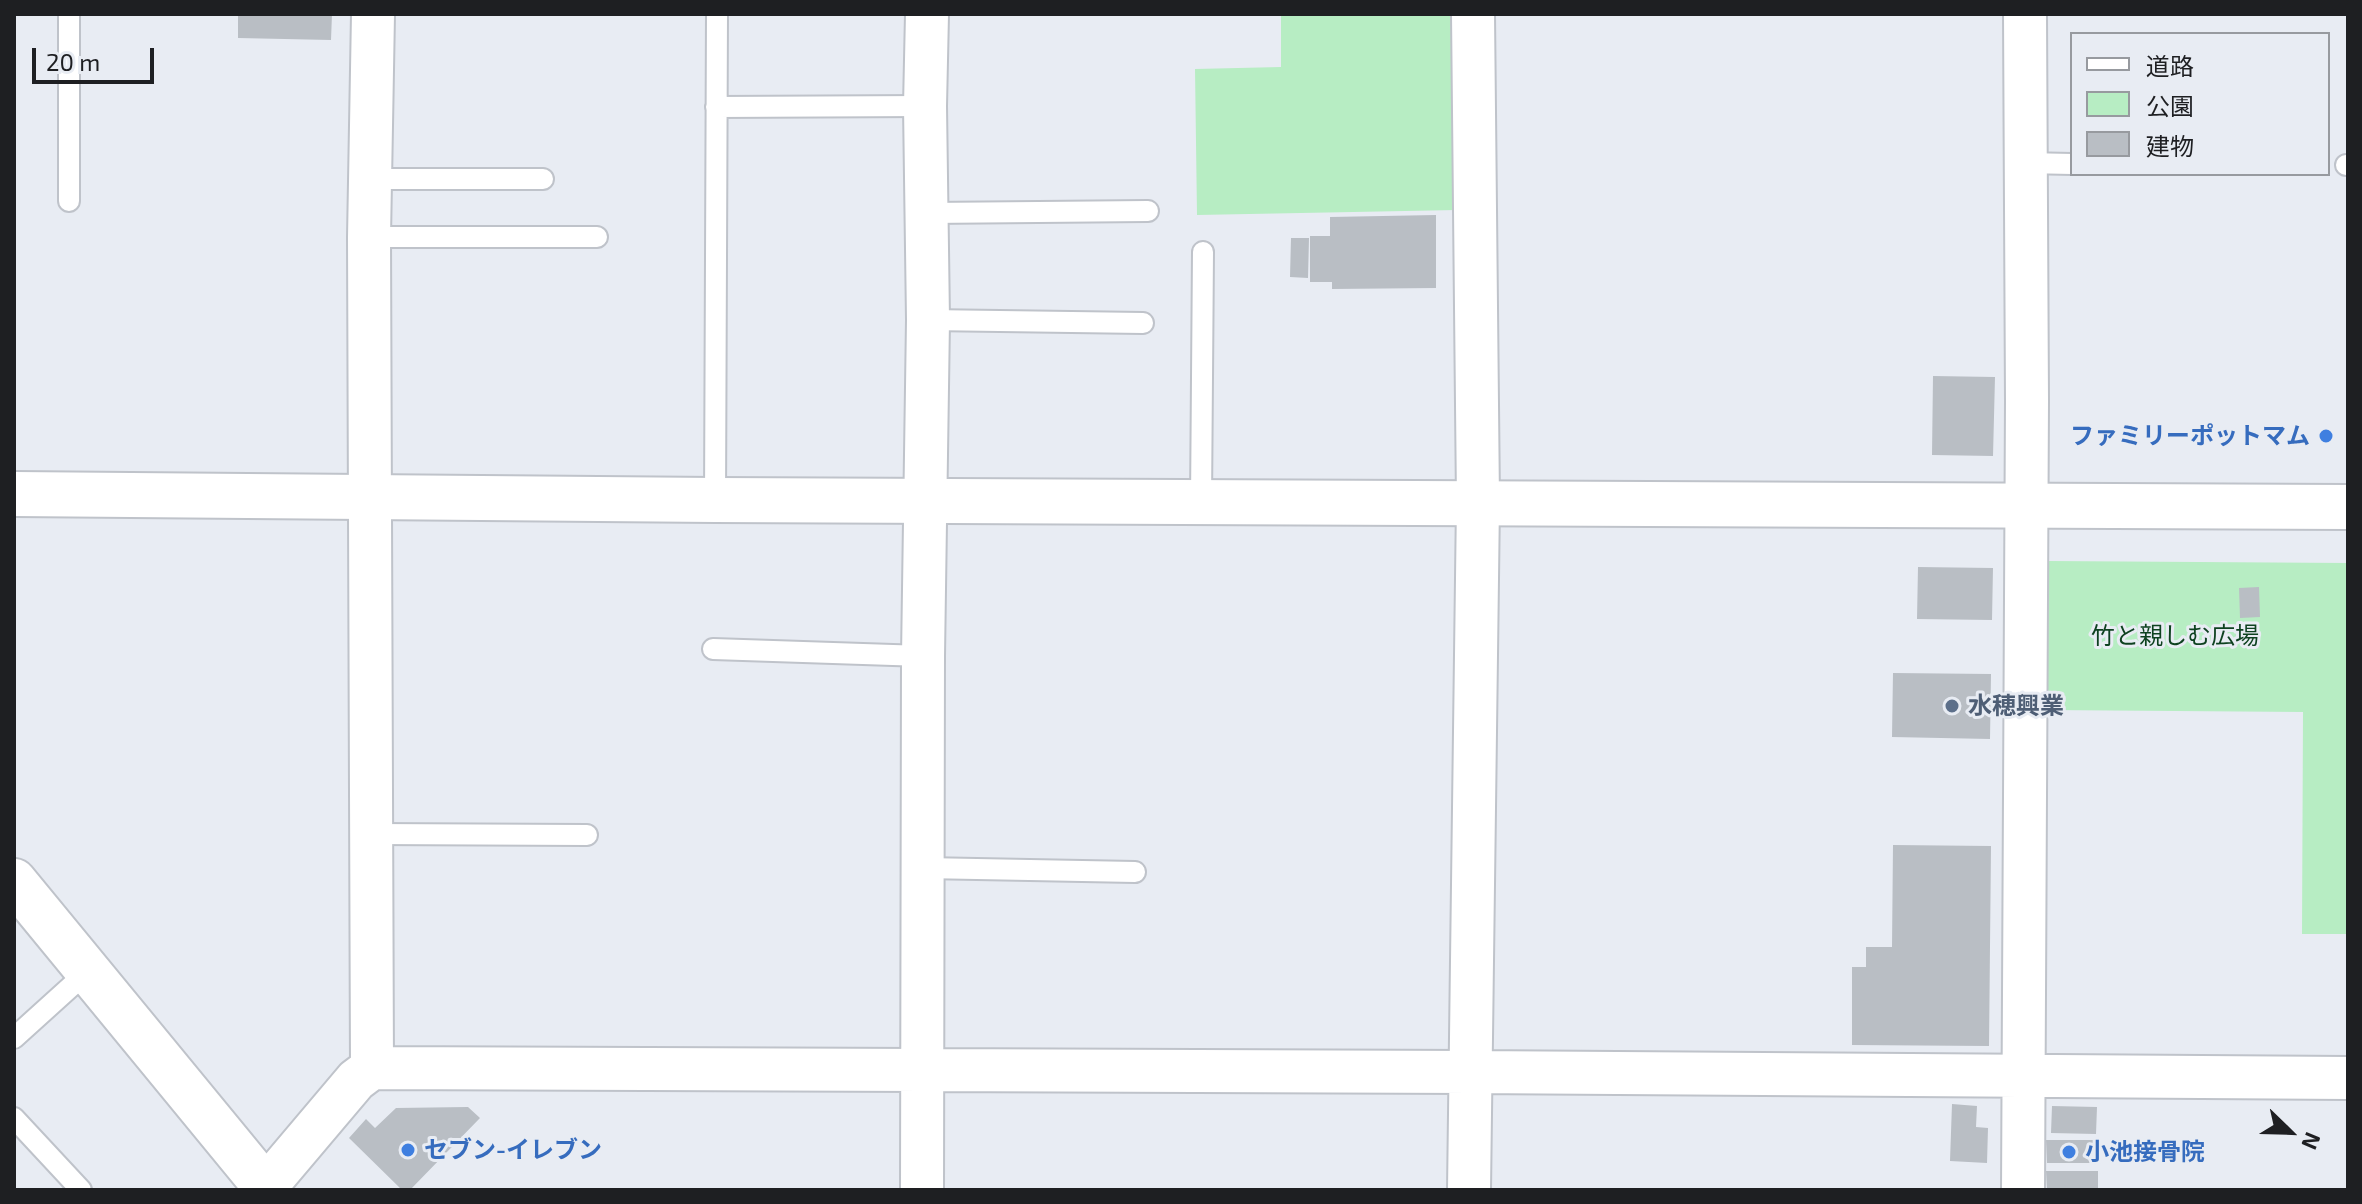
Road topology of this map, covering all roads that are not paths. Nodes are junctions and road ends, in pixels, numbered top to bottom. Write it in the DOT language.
graph roads {
  1 [pos="69,14"];
  2 [pos="373,14"];
  3 [pos="717,14"];
  4 [pos="927,14"];
  5 [pos="1473,14"];
  6 [pos="2025,14"];
  7 [pos="925,106"];
  8 [pos="716,107"];
  9 [pos="2025,163"];
  10 [pos="2070,164"];
  11 [pos="370,179"];
  12 [pos="543,179"];
  13 [pos="69,201"];
  14 [pos="1148,211"];
  15 [pos="928,213"];
  16 [pos="369,237"];
  17 [pos="597,237"];
  18 [pos="1203,252"];
  19 [pos="928,320"];
  20 [pos="1143,323"];
  21 [pos="14,494"];
  22 [pos="371,497"];
  23 [pos="715,500"];
  24 [pos="924,501"];
  25 [pos="1201,502"];
  26 [pos="1478,502"];
  27 [pos="2025,504"];
  28 [pos="2348,507"];
  29 [pos="713,649"];
  30 [pos="923,656"];
  31 [pos="372,834"];
  32 [pos="587,835"];
  33 [pos="924,868"];
  34 [pos="1135,872"];
  35 [pos="14,881"];
  36 [pos="87,972"];
  37 [pos="14,1038"];
  38 [pos="372,1068"];
  39 [pos="923,1071"];
  40 [pos="1471,1072"];
  41 [pos="2023,1076"];
  42 [pos="2348,1078"];
  43 [pos="14,1118"];
  44 [pos="265,1189"];
  45 [pos="81,1190"];
  46 [pos="922,1190"];
  47 [pos="1469,1190"];
  48 [pos="2023,1190"];
  1 -- 13 [label="lane"];
  2 -- 11 [label="street"];
  3 -- 8 [label="lane"];
  4 -- 7 [label="street"];
  5 -- 26 [label="street"];
  6 -- 9 [label="street"];
  7 -- 8 [label="lane"];
  7 -- 15 [label="street"];
  8 -- 23 [label="lane"];
  9 -- 10 [label="lane"];
  9 -- 27 [label="street"];
  11 -- 12 [label="lane"];
  11 -- 16 [label="street"];
  14 -- 15 [label="lane"];
  15 -- 19 [label="street"];
  16 -- 17 [label="lane"];
  16 -- 22 [label="street"];
  18 -- 25 [label="lane"];
  19 -- 20 [label="lane"];
  19 -- 24 [label="street"];
  21 -- 22 [label="street"];
  22 -- 23 [label="street"];
  22 -- 31 [label="street"];
  23 -- 24 [label="street"];
  24 -- 25 [label="street"];
  24 -- 30 [label="street"];
  25 -- 26 [label="street"];
  26 -- 27 [label="street"];
  26 -- 40 [label="street"];
  27 -- 28 [label="street"];
  27 -- 41 [label="street"];
  29 -- 30 [label="lane"];
  30 -- 33 [label="street"];
  31 -- 32 [label="lane"];
  31 -- 38 [label="street"];
  33 -- 34 [label="lane"];
  33 -- 39 [label="street"];
  35 -- 36 [label="street"];
  36 -- 37 [label="lane"];
  36 -- 44 [label="street"];
  38 -- 39 [label="street"];
  38 -- 44 [label="street"];
  39 -- 40 [label="street"];
  39 -- 46 [label="street"];
  40 -- 41 [label="street"];
  40 -- 47 [label="street"];
  41 -- 42 [label="street"];
  41 -- 48 [label="street"];
  43 -- 45 [label="lane"];
}
